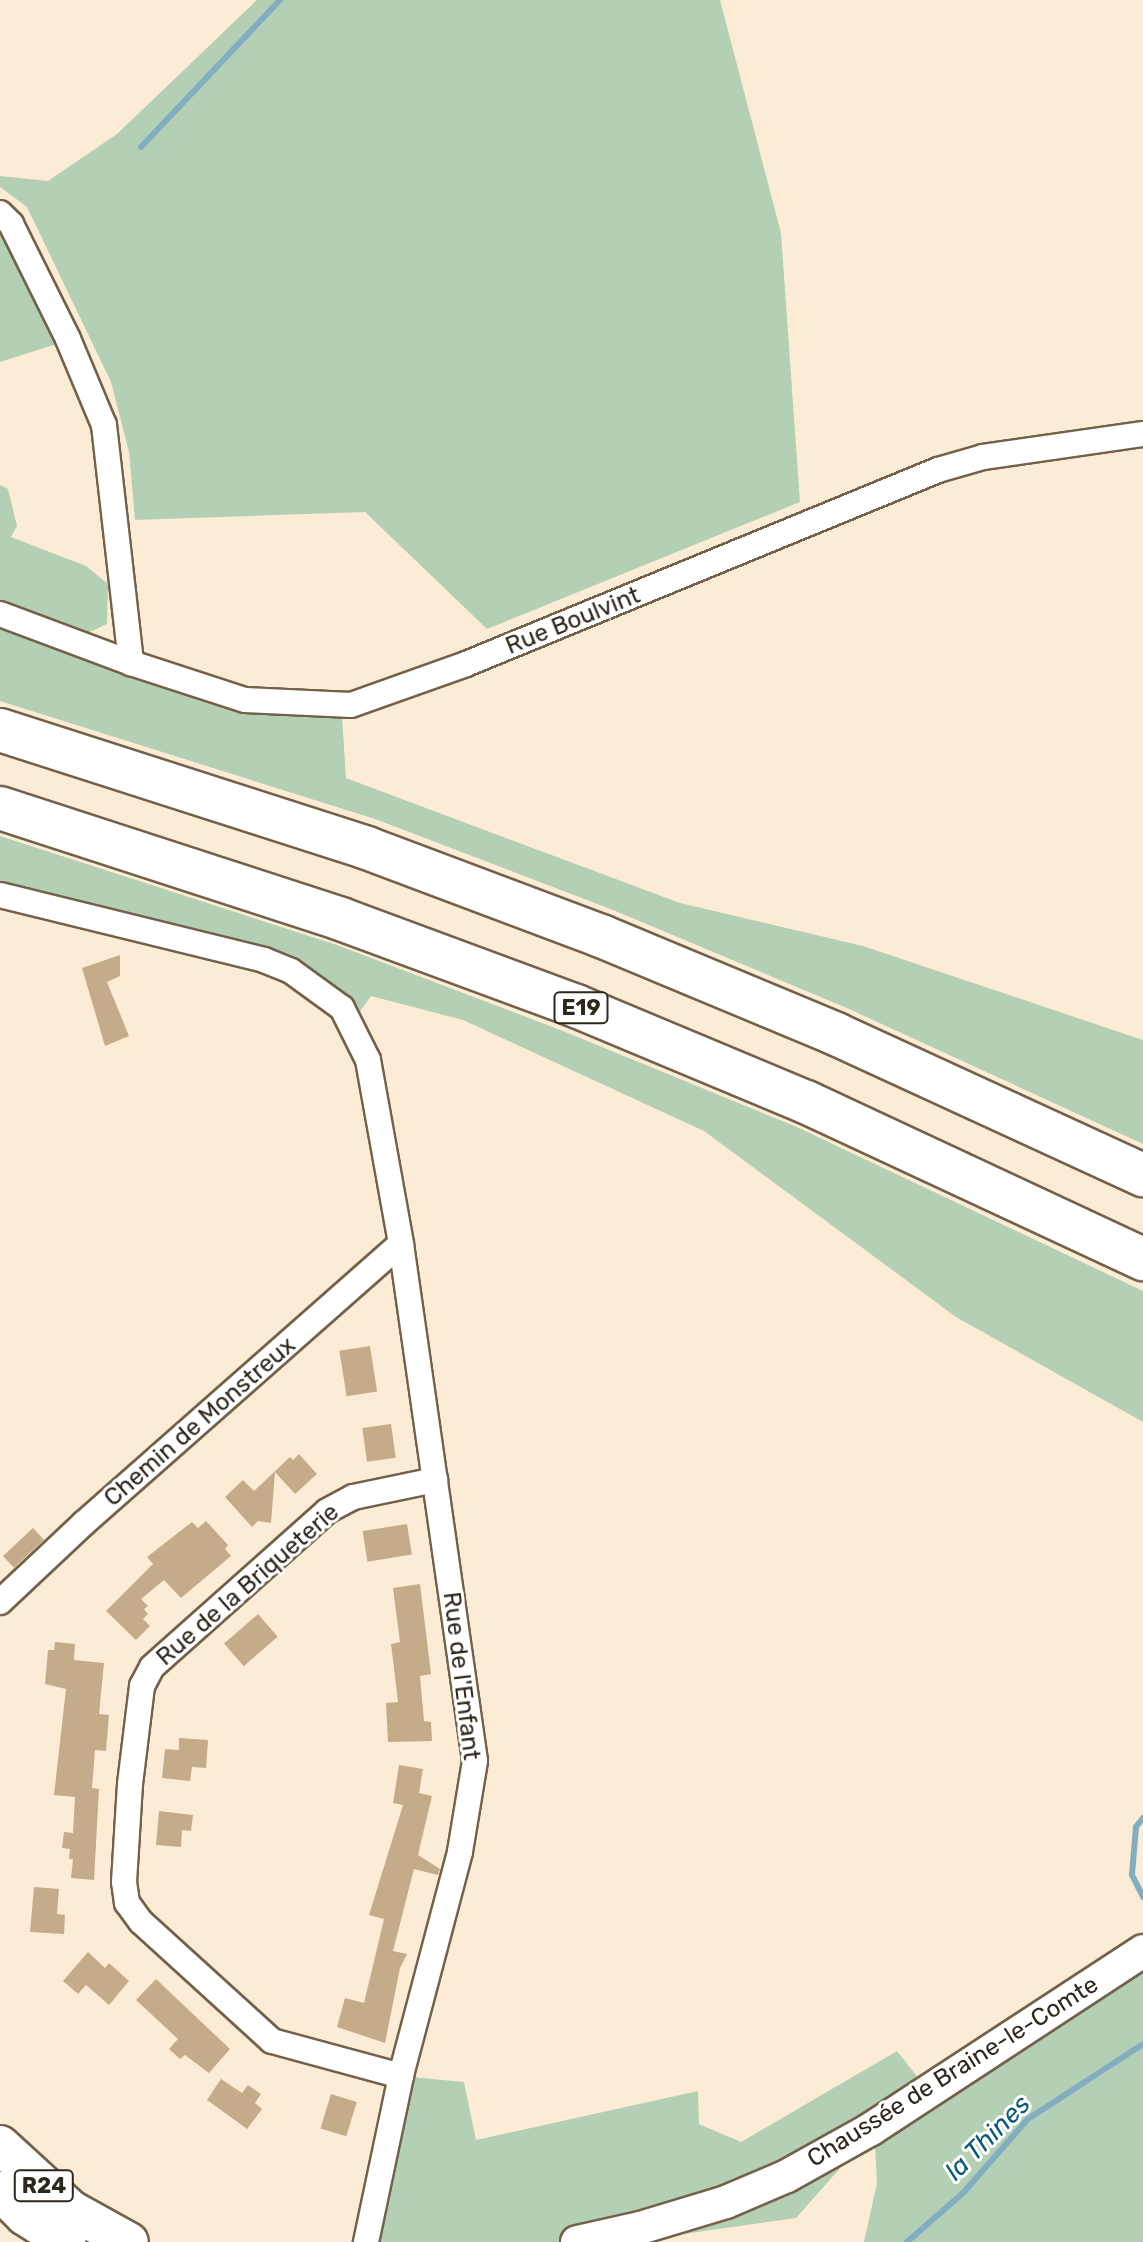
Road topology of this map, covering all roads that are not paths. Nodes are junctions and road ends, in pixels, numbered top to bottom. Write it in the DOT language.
graph roads {
  1 [pos="0,213"];
  2 [pos="1143,434"];
  3 [pos="0,614"];
  4 [pos="131,663"];
  5 [pos="0,730"];
  6 [pos="0,808"];
  7 [pos="0,895"];
  8 [pos="1143,1175"];
  9 [pos="401,1244"];
  10 [pos="1143,1259"];
  11 [pos="435,1480"];
  12 [pos="0,1602"];
  13 [pos="1143,1951"];
  14 [pos="401,2076"];
  15 [pos="0,2145"];
  16 [pos="0,2191"];
  17 [pos="79,2232"];
  18 [pos="129,2242"];
  19 [pos="366,2242"];
  20 [pos="577,2242"];
  1 -- 4 [label="street"];
  2 -- 4 [label="street, Rue Boulvint"];
  3 -- 4 [label="street, Rue Boulvint"];
  5 -- 8 [label="highway"];
  6 -- 10 [label="highway, E19"];
  7 -- 9 [label="street, Rue de l'Enfant"];
  9 -- 11 [label="street, Rue de l'Enfant"];
  9 -- 12 [label="street, Chemin de Monstreux"];
  11 -- 14 [label="street, Rue de l'Enfant"];
  11 -- 14 [label="street, Rue de la Briqueterie"];
  13 -- 20 [label="main road, Chaussée de Braine-le-Comte"];
  14 -- 19 [label="street, Rue de l'Enfant"];
  15 -- 17 [label="highway, R24"];
  16 -- 17 [label="highway, R24"];
  17 -- 18 [label="highway"];
}
